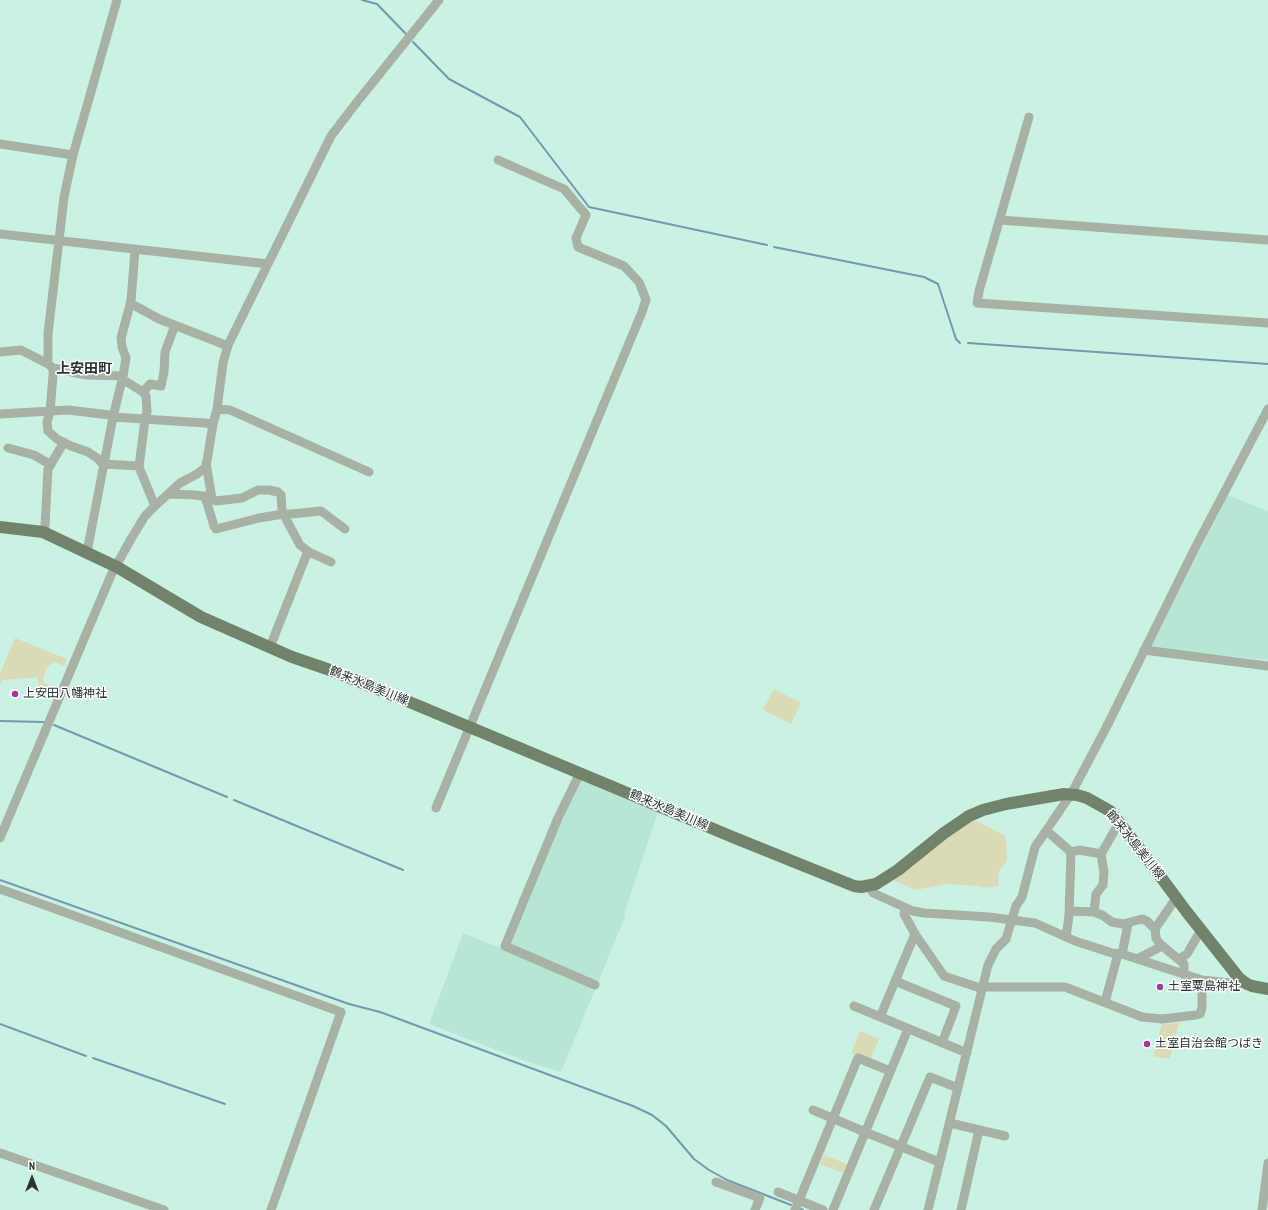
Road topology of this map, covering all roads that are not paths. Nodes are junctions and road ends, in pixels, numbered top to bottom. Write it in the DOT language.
graph roads {
  1 [pos="117,0"];
  2 [pos="439,0"];
  3 [pos="1029,117"];
  4 [pos="0,144"];
  5 [pos="73,155"];
  6 [pos="498,160"];
  7 [pos="1000,220"];
  8 [pos="0,234"];
  9 [pos="58,240"];
  10 [pos="1268,240"];
  11 [pos="135,250"];
  12 [pos="268,264"];
  13 [pos="130,303"];
  14 [pos="1268,324"];
  15 [pos="175,325"];
  16 [pos="228,346"];
  17 [pos="0,352"];
  18 [pos="51,366"];
  19 [pos="122,377"];
  20 [pos="143,392"];
  21 [pos="217,409"];
  22 [pos="1268,409"];
  23 [pos="50,412"];
  24 [pos="0,414"];
  25 [pos="113,416"];
  26 [pos="145,419"];
  27 [pos="213,424"];
  28 [pos="64,442"];
  29 [pos="8,448"];
  30 [pos="206,463"];
  31 [pos="103,464"];
  32 [pos="50,465"];
  33 [pos="140,466"];
  34 [pos="369,472"];
  35 [pos="169,494"];
  36 [pos="209,498"];
  37 [pos="155,506"];
  38 [pos="283,514"];
  39 [pos="0,527"];
  40 [pos="345,529"];
  41 [pos="43,532"];
  42 [pos="87,552"];
  43 [pos="308,552"];
  44 [pos="331,562"];
  45 [pos="117,567"];
  46 [pos="270,647"];
  47 [pos="1144,650"];
  48 [pos="1268,666"];
  49 [pos="470,727"];
  50 [pos="580,773"];
  51 [pos="1070,794"];
  52 [pos="436,808"];
  53 [pos="1120,823"];
  54 [pos="1048,831"];
  55 [pos="0,838"];
  56 [pos="1070,852"];
  57 [pos="1101,854"];
  58 [pos="870,886"];
  59 [pos="0,890"];
  60 [pos="1176,898"];
  61 [pos="905,908"];
  62 [pos="1070,911"];
  63 [pos="1094,912"];
  64 [pos="1012,920"];
  65 [pos="1128,924"];
  66 [pos="1155,929"];
  67 [pos="1201,930"];
  68 [pos="915,934"];
  69 [pos="1066,937"];
  70 [pos="1162,946"];
  71 [pos="1120,954"];
  72 [pos="1178,958"];
  73 [pos="1137,959"];
  74 [pos="1171,970"];
  75 [pos="1184,975"];
  76 [pos="1202,980"];
  77 [pos="895,981"];
  78 [pos="1244,983"];
  79 [pos="595,985"];
  80 [pos="983,987"];
  81 [pos="1268,989"];
  82 [pos="1105,1002"];
  83 [pos="854,1006"];
  84 [pos="880,1017"];
  85 [pos="908,1029"];
  86 [pos="942,1043"];
  87 [pos="967,1053"];
  88 [pos="890,1072"];
  89 [pos="958,1088"];
  90 [pos="813,1110"];
  91 [pos="833,1117"];
  92 [pos="950,1123"];
  93 [pos="979,1130"];
  94 [pos="865,1132"];
  95 [pos="1005,1136"];
  96 [pos="901,1147"];
  97 [pos="0,1153"];
  98 [pos="940,1162"];
  99 [pos="1268,1163"];
  100 [pos="716,1182"];
  101 [pos="778,1192"];
  102 [pos="798,1200"];
  103 [pos="164,1210"];
  104 [pos="271,1210"];
  105 [pos="755,1210"];
  106 [pos="795,1210"];
  107 [pos="823,1210"];
  108 [pos="833,1210"];
  109 [pos="874,1210"];
  110 [pos="928,1210"];
  111 [pos="961,1210"];
  112 [pos="1262,1210"];
  1 -- 5 [label="street"];
  2 -- 12 [label="street"];
  3 -- 7 [label="street"];
  4 -- 5 [label="street"];
  5 -- 9 [label="street"];
  6 -- 49 [label="street"];
  7 -- 10 [label="street"];
  7 -- 14 [label="street"];
  8 -- 9 [label="street"];
  9 -- 11 [label="street"];
  9 -- 18 [label="street"];
  11 -- 12 [label="street"];
  11 -- 13 [label="street"];
  12 -- 16 [label="street"];
  13 -- 15 [label="street"];
  13 -- 19 [label="street"];
  15 -- 16 [label="street"];
  15 -- 20 [label="street"];
  16 -- 21 [label="street"];
  17 -- 18 [label="street"];
  18 -- 19 [label="street"];
  18 -- 23 [label="street"];
  19 -- 20 [label="street"];
  19 -- 25 [label="street"];
  20 -- 26 [label="street"];
  21 -- 27 [label="street"];
  21 -- 34 [label="street"];
  22 -- 47 [label="street"];
  23 -- 24 [label="street"];
  23 -- 25 [label="street"];
  23 -- 28 [label="street"];
  25 -- 26 [label="street"];
  25 -- 31 [label="street"];
  26 -- 27 [label="street"];
  26 -- 33 [label="street"];
  27 -- 30 [label="street"];
  28 -- 31 [label="street"];
  28 -- 32 [label="street"];
  29 -- 32 [label="street"];
  30 -- 35 [label="street"];
  30 -- 36 [label="street"];
  31 -- 33 [label="street"];
  31 -- 42 [label="street"];
  32 -- 41 [label="street"];
  33 -- 37 [label="street"];
  35 -- 36 [label="street"];
  35 -- 37 [label="street"];
  36 -- 38 [label="street"];
  36 -- 38 [label="street"];
  37 -- 45 [label="street"];
  38 -- 40 [label="street"];
  38 -- 43 [label="street"];
  39 -- 41 [label="main road, 鶴来水島美川線"];
  41 -- 42 [label="main road, 鶴来水島美川線"];
  42 -- 45 [label="main road, 鶴来水島美川線"];
  43 -- 44 [label="street"];
  43 -- 46 [label="street"];
  45 -- 46 [label="main road, 鶴来水島美川線"];
  45 -- 55 [label="street"];
  46 -- 49 [label="main road, 鶴来水島美川線"];
  47 -- 48 [label="street"];
  47 -- 51 [label="street"];
  49 -- 50 [label="main road, 鶴来水島美川線"];
  49 -- 52 [label="street"];
  50 -- 58 [label="main road, 鶴来水島美川線"];
  50 -- 79 [label="street"];
  51 -- 53 [label="main road, 鶴来水島美川線"];
  51 -- 54 [label="street"];
  51 -- 58 [label="main road, 鶴来水島美川線"];
  53 -- 57 [label="street"];
  53 -- 60 [label="main road, 鶴来水島美川線"];
  54 -- 56 [label="street"];
  54 -- 64 [label="street"];
  56 -- 57 [label="street"];
  56 -- 62 [label="street"];
  57 -- 63 [label="street"];
  58 -- 61 [label="street"];
  59 -- 104 [label="street"];
  60 -- 66 [label="street"];
  60 -- 67 [label="main road, 鶴来水島美川線"];
  61 -- 64 [label="street"];
  61 -- 68 [label="street"];
  62 -- 63 [label="street"];
  62 -- 69 [label="street"];
  63 -- 65 [label="street"];
  64 -- 69 [label="street"];
  64 -- 80 [label="street"];
  65 -- 66 [label="street"];
  65 -- 71 [label="street"];
  66 -- 70 [label="street"];
  67 -- 72 [label="street"];
  67 -- 78 [label="main road, 鶴来水島美川線"];
  68 -- 77 [label="street"];
  68 -- 80 [label="street"];
  69 -- 71 [label="street"];
  70 -- 72 [label="street"];
  70 -- 73 [label="street"];
  71 -- 73 [label="street"];
  71 -- 82 [label="street"];
  72 -- 74 [label="street"];
  72 -- 75 [label="street"];
  73 -- 74 [label="street"];
  74 -- 75 [label="street"];
  75 -- 76 [label="street"];
  76 -- 78 [label="street"];
  76 -- 82 [label="street"];
  77 -- 84 [label="street"];
  77 -- 86 [label="street"];
  78 -- 81 [label="main road"];
  80 -- 82 [label="street"];
  80 -- 87 [label="street"];
  83 -- 84 [label="street"];
  84 -- 85 [label="street"];
  85 -- 86 [label="street"];
  85 -- 88 [label="street"];
  86 -- 87 [label="street"];
  87 -- 89 [label="street"];
  88 -- 91 [label="street"];
  88 -- 94 [label="street"];
  89 -- 92 [label="street"];
  89 -- 96 [label="street"];
  90 -- 91 [label="street"];
  91 -- 94 [label="street"];
  91 -- 102 [label="street"];
  92 -- 93 [label="street"];
  92 -- 98 [label="street"];
  93 -- 95 [label="street"];
  93 -- 111 [label="street"];
  94 -- 96 [label="street"];
  94 -- 108 [label="street"];
  96 -- 98 [label="street"];
  96 -- 109 [label="street"];
  97 -- 103 [label="street"];
  98 -- 110 [label="street"];
  99 -- 112 [label="street"];
  100 -- 105 [label="street"];
  101 -- 102 [label="street"];
  102 -- 106 [label="street"];
  102 -- 107 [label="street"];
}
